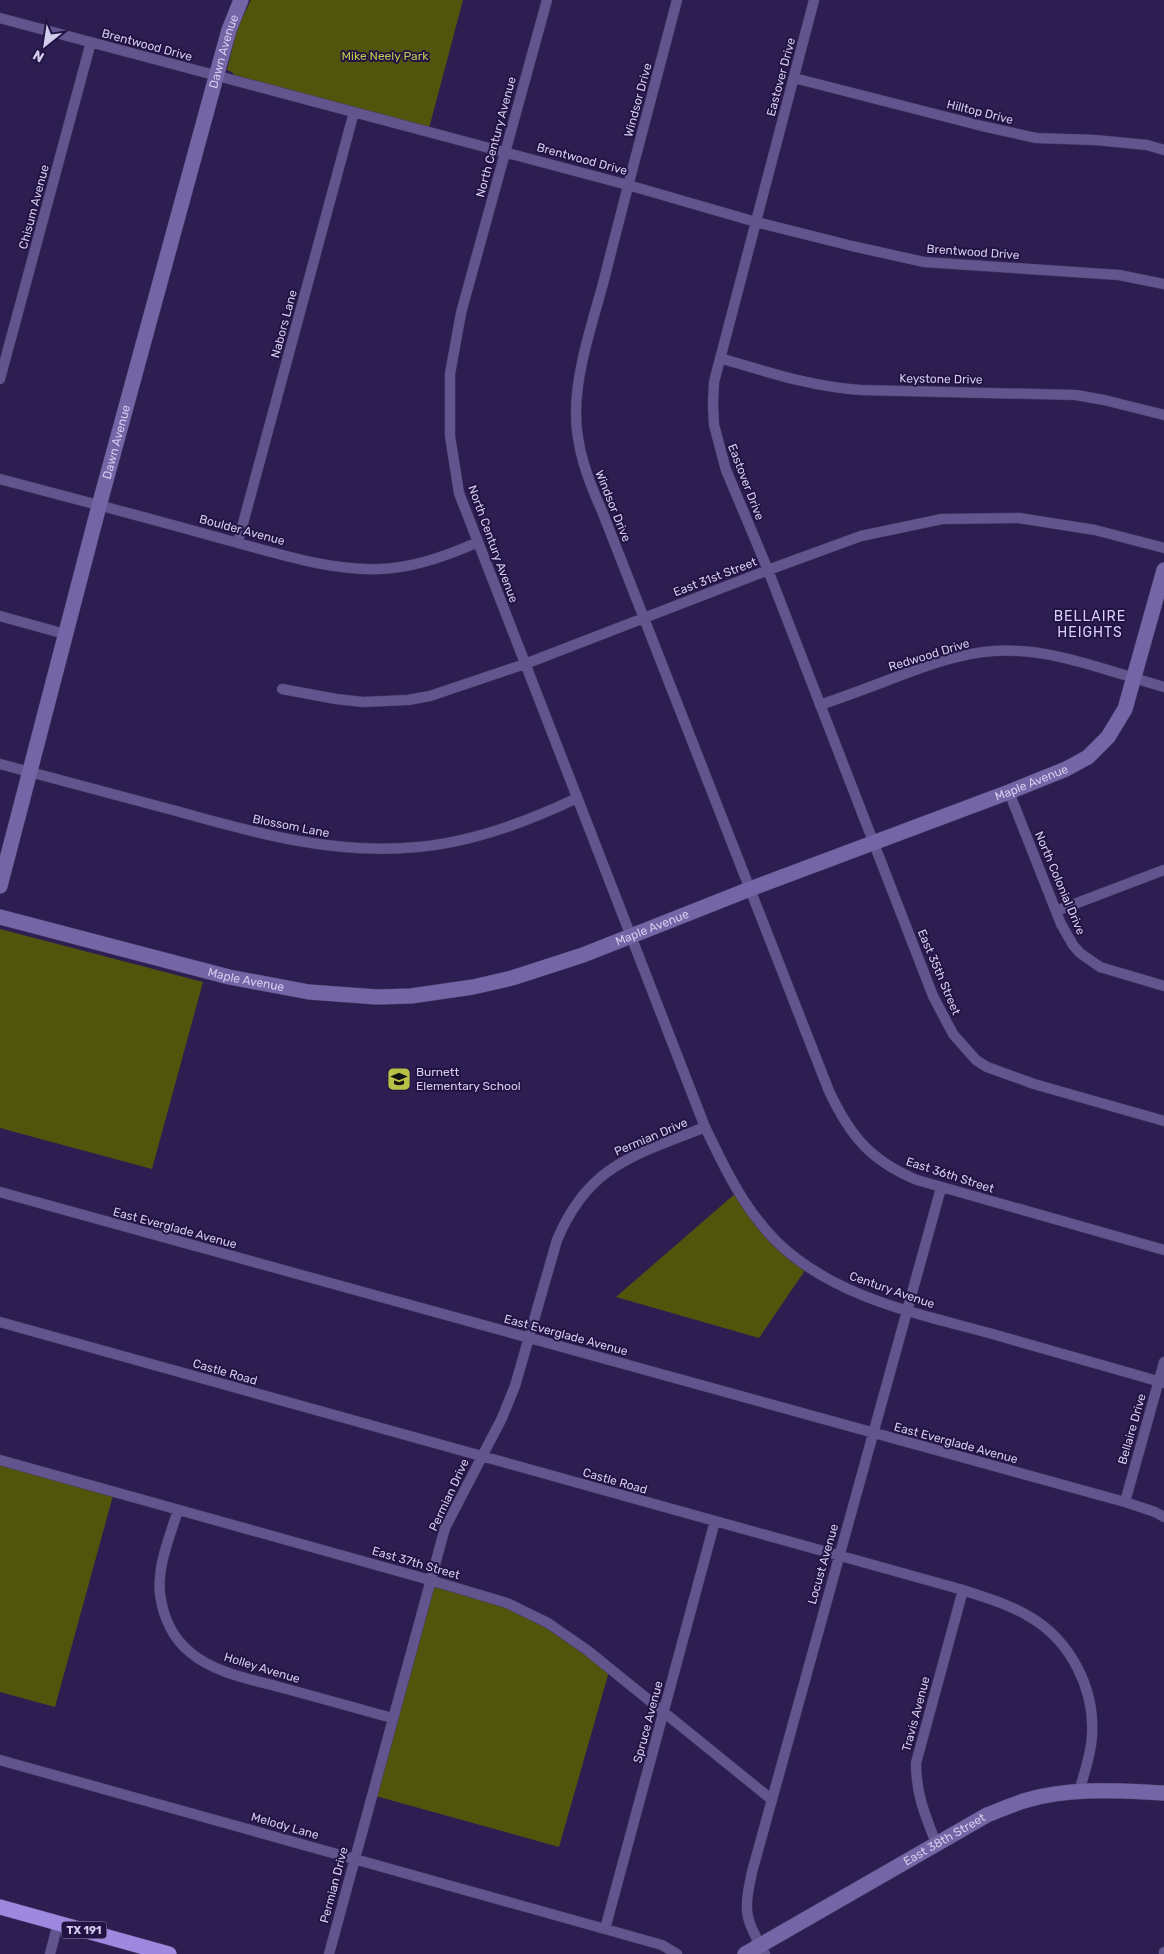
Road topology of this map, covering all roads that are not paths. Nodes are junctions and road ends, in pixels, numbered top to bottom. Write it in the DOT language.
graph roads {
  1 [pos="240,0"];
  2 [pos="547,0"];
  3 [pos="677,0"];
  4 [pos="814,0"];
  5 [pos="0,18"];
  6 [pos="91,42"];
  7 [pos="216,76"];
  8 [pos="794,78"];
  9 [pos="354,112"];
  10 [pos="1164,150"];
  11 [pos="505,152"];
  12 [pos="628,184"];
  13 [pos="756,222"];
  14 [pos="1164,284"];
  15 [pos="720,358"];
  16 [pos="0,378"];
  17 [pos="1164,415"];
  18 [pos="0,479"];
  19 [pos="99,506"];
  20 [pos="238,542"];
  21 [pos="478,542"];
  22 [pos="1164,548"];
  23 [pos="768,570"];
  24 [pos="1164,570"];
  25 [pos="0,616"];
  26 [pos="644,618"];
  27 [pos="65,634"];
  28 [pos="525,664"];
  29 [pos="1135,679"];
  30 [pos="1164,687"];
  31 [pos="282,689"];
  32 [pos="820,705"];
  33 [pos="0,764"];
  34 [pos="29,772"];
  35 [pos="1009,792"];
  36 [pos="577,798"];
  37 [pos="874,842"];
  38 [pos="1164,870"];
  39 [pos="0,886"];
  40 [pos="750,889"];
  41 [pos="1056,911"];
  42 [pos="0,918"];
  43 [pos="631,936"];
  44 [pos="1164,986"];
  45 [pos="1164,1121"];
  46 [pos="705,1128"];
  47 [pos="940,1188"];
  48 [pos="0,1192"];
  49 [pos="1164,1250"];
  50 [pos="906,1310"];
  51 [pos="0,1322"];
  52 [pos="528,1338"];
  53 [pos="1164,1362"];
  54 [pos="1161,1382"];
  55 [pos="872,1433"];
  56 [pos="482,1456"];
  57 [pos="0,1460"];
  58 [pos="1125,1502"];
  59 [pos="178,1510"];
  60 [pos="1164,1517"];
  61 [pos="715,1521"];
  62 [pos="838,1556"];
  63 [pos="430,1580"];
  64 [pos="963,1590"];
  65 [pos="664,1712"];
  66 [pos="392,1718"];
  67 [pos="0,1760"];
  68 [pos="1078,1792"];
  69 [pos="1164,1794"];
  70 [pos="771,1799"];
  71 [pos="936,1843"];
  72 [pos="354,1859"];
  73 [pos="0,1907"];
  74 [pos="58,1923"];
  75 [pos="605,1929"];
  76 [pos="763,1950"];
  77 [pos="50,1954"];
  78 [pos="169,1954"];
  79 [pos="329,1954"];
  80 [pos="677,1954"];
  81 [pos="745,1954"];
  1 -- 7 [label="street, Dawn Avenue"];
  2 -- 11 [label="street, North Century Avenue"];
  3 -- 12 [label="street, Windsor Drive"];
  4 -- 8 [label="street, Eastover Drive"];
  5 -- 6 [label="street, Brentwood Drive"];
  6 -- 7 [label="street, Brentwood Drive"];
  6 -- 16 [label="street, Chisum Avenue"];
  7 -- 9 [label="street, Brentwood Drive"];
  7 -- 19 [label="street, Dawn Avenue"];
  8 -- 10 [label="street, Hilltop Drive"];
  8 -- 13 [label="street, Eastover Drive"];
  9 -- 11 [label="street, Brentwood Drive"];
  9 -- 20 [label="street, Nabors Lane"];
  11 -- 12 [label="street, Brentwood Drive"];
  11 -- 21 [label="street, North Century Avenue"];
  12 -- 13 [label="street, Brentwood Drive"];
  12 -- 26 [label="street, Windsor Drive"];
  13 -- 14 [label="street, Brentwood Drive"];
  13 -- 15 [label="street, Eastover Drive"];
  15 -- 17 [label="street, Keystone Drive"];
  15 -- 23 [label="street, Eastover Drive"];
  18 -- 19 [label="street, Boulder Avenue"];
  19 -- 20 [label="street, Boulder Avenue"];
  19 -- 27 [label="street, Dawn Avenue"];
  20 -- 21 [label="street, Boulder Avenue"];
  21 -- 28 [label="street, North Century Avenue"];
  22 -- 23 [label="street, East 31st Street"];
  23 -- 26 [label="street, East 31st Street"];
  23 -- 32 [label="street, Eastover Drive"];
  24 -- 29 [label="street, Maple Avenue"];
  25 -- 27 [label="street"];
  26 -- 28 [label="street, East 31st Street"];
  26 -- 40 [label="street, Windsor Drive"];
  27 -- 34 [label="street, Dawn Avenue"];
  28 -- 31 [label="street, East 31st Street"];
  28 -- 36 [label="street, North Century Avenue"];
  29 -- 30 [label="street, Redwood Drive"];
  29 -- 32 [label="street, Redwood Drive"];
  29 -- 35 [label="street, Maple Avenue"];
  32 -- 37 [label="street, Eastover Drive"];
  33 -- 34 [label="street, Blossom Lane"];
  34 -- 36 [label="street, Blossom Lane"];
  34 -- 39 [label="street, Dawn Avenue"];
  35 -- 37 [label="street, Maple Avenue"];
  35 -- 41 [label="street, North Colonial Drive"];
  36 -- 43 [label="street, North Century Avenue"];
  37 -- 40 [label="street, Maple Avenue"];
  37 -- 45 [label="street, East 35th Street"];
  38 -- 41 [label="street"];
  40 -- 43 [label="street, Maple Avenue"];
  40 -- 47 [label="street, East 36th Street"];
  41 -- 44 [label="street, North Colonial Drive"];
  42 -- 43 [label="street, Maple Avenue"];
  43 -- 46 [label="street, Century Avenue"];
  46 -- 50 [label="street, Century Avenue"];
  46 -- 52 [label="street, Permian Drive"];
  47 -- 49 [label="street, East 36th Street"];
  47 -- 50 [label="street, Locust Avenue"];
  48 -- 52 [label="street, East Everglade Avenue"];
  50 -- 54 [label="street, Century Avenue"];
  50 -- 55 [label="street, Locust Avenue"];
  51 -- 56 [label="street, Castle Road"];
  52 -- 55 [label="street, East Everglade Avenue"];
  52 -- 56 [label="street, Permian Drive"];
  53 -- 54 [label="street, Bellaire Drive"];
  54 -- 58 [label="street, Bellaire Drive"];
  55 -- 58 [label="street, East Everglade Avenue"];
  55 -- 62 [label="street, Locust Avenue"];
  56 -- 61 [label="street, Castle Road"];
  56 -- 63 [label="street, Permian Drive"];
  57 -- 59 [label="street, East 37th Street"];
  58 -- 60 [label="street, East Everglade Avenue"];
  59 -- 63 [label="street, East 37th Street"];
  59 -- 66 [label="street, Holley Avenue"];
  61 -- 62 [label="street, Castle Road"];
  61 -- 65 [label="street, Spruce Avenue"];
  62 -- 64 [label="street, Castle Road"];
  62 -- 70 [label="street, Locust Avenue"];
  63 -- 65 [label="street, East 37th Street"];
  63 -- 66 [label="street, Permian Drive"];
  64 -- 68 [label="street, Castle Road"];
  64 -- 71 [label="street, Travis Avenue"];
  65 -- 70 [label="street, East 37th Street"];
  65 -- 75 [label="street, Spruce Avenue"];
  66 -- 72 [label="street, Permian Drive"];
  67 -- 72 [label="street, Melody Lane"];
  68 -- 69 [label="street, East 38th Street"];
  68 -- 71 [label="street, East 38th Street"];
  70 -- 76 [label="street, Locust Avenue"];
  71 -- 76 [label="street, East 38th Street"];
  72 -- 75 [label="street, Melody Lane"];
  72 -- 79 [label="street, Permian Drive"];
  73 -- 74 [label="highway, TX 191"];
  74 -- 77 [label="street"];
  74 -- 78 [label="highway, TX 191"];
  75 -- 80 [label="street, Melody Lane"];
  76 -- 81 [label="street, East 38th Street"];
}
